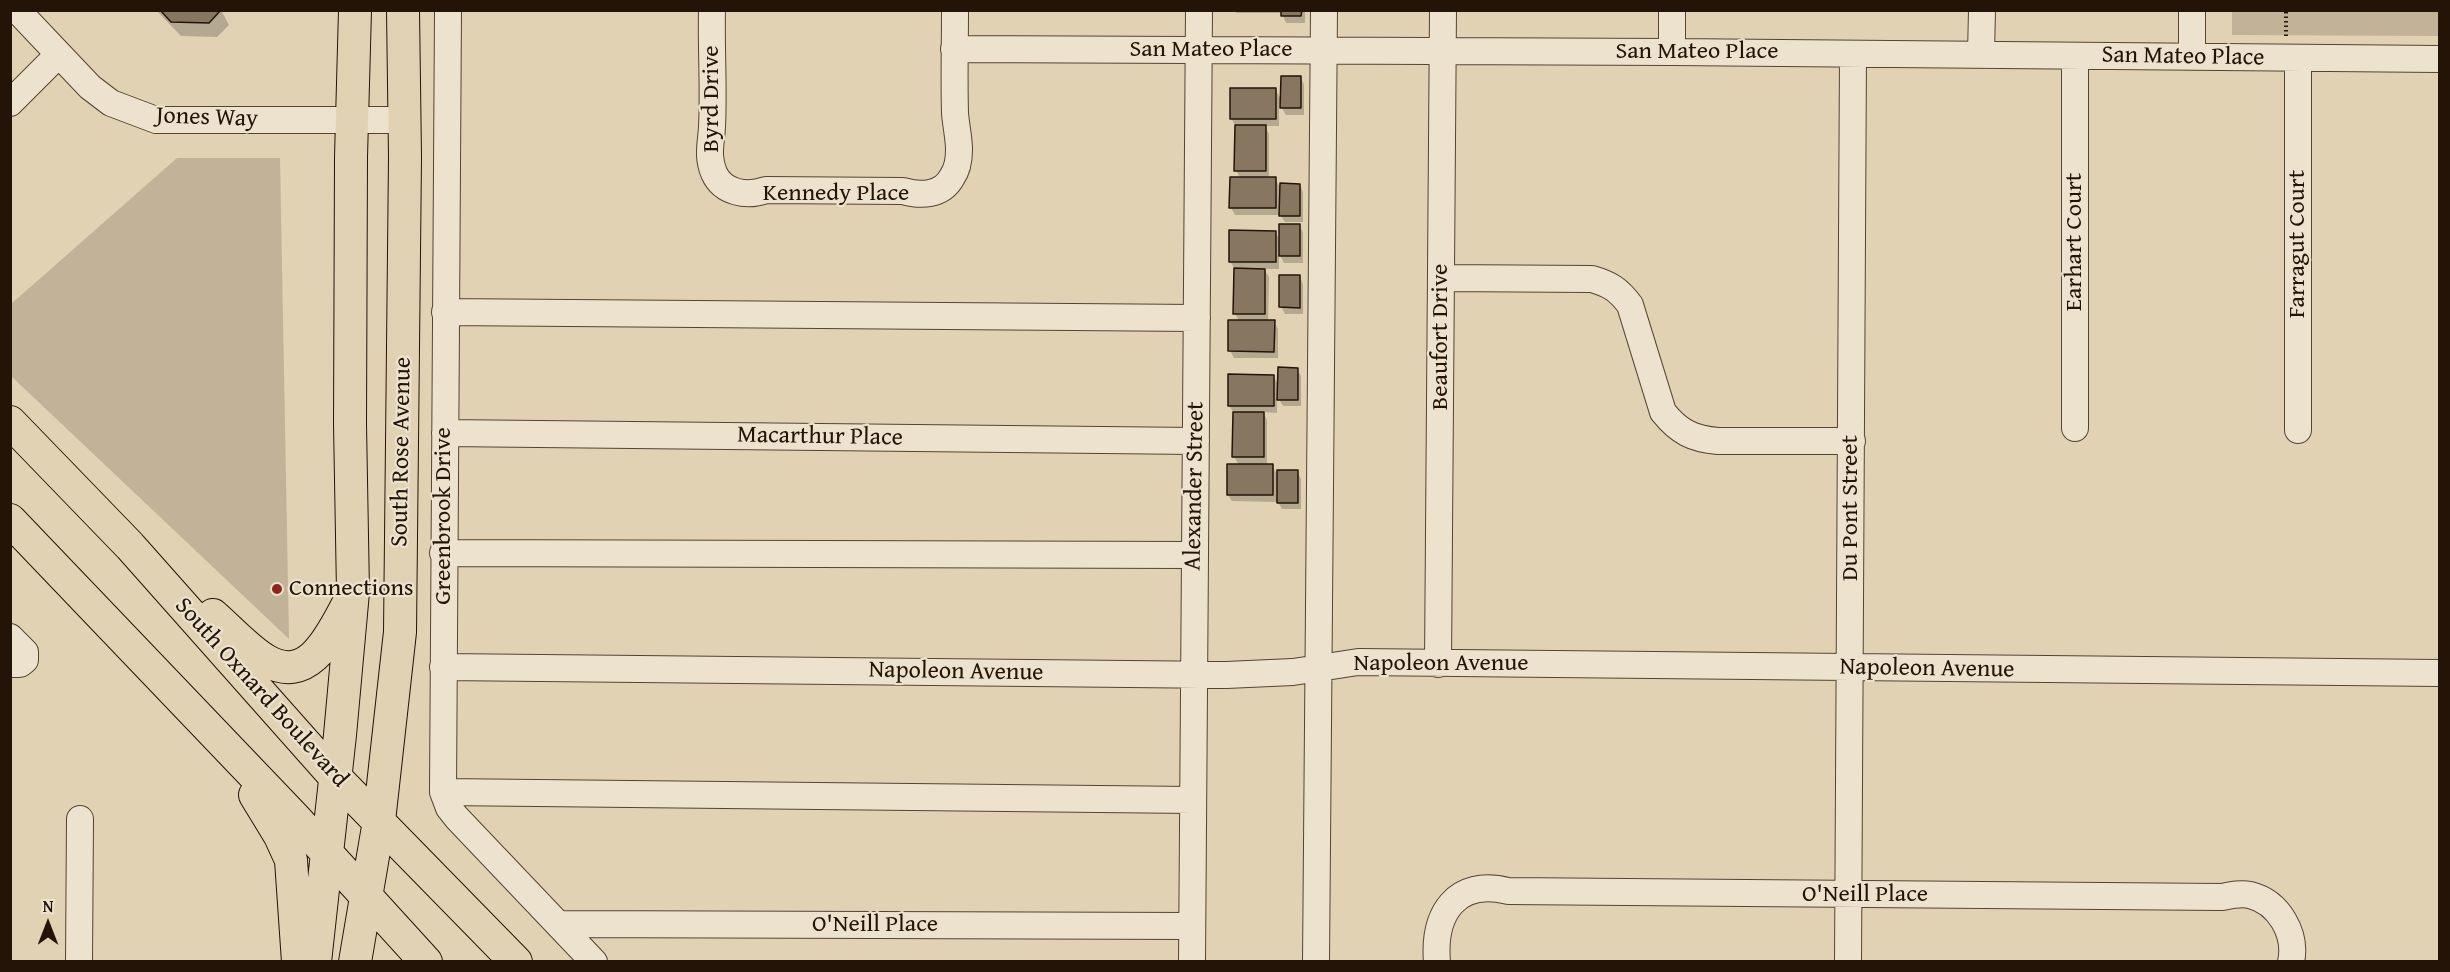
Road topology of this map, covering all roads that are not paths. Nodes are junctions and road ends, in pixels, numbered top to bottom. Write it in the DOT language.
graph roads {
  1 [pos="17,10"];
  2 [pos="355,10"];
  3 [pos="403,10"];
  4 [pos="448,10"];
  5 [pos="712,10"];
  6 [pos="955,10"];
  7 [pos="1199,10"];
  8 [pos="1324,10"];
  9 [pos="1443,10"];
  10 [pos="1672,10"];
  11 [pos="1982,10"];
  12 [pos="2192,10"];
  13 [pos="954,49"];
  14 [pos="1199,50"];
  15 [pos="1324,51"];
  16 [pos="1443,52"];
  17 [pos="1672,52"];
  18 [pos="1853,54"];
  19 [pos="1981,54"];
  20 [pos="58,55"];
  21 [pos="2075,56"];
  22 [pos="2192,56"];
  23 [pos="2298,58"];
  24 [pos="2439,59"];
  25 [pos="10,103"];
  26 [pos="353,120"];
  27 [pos="403,120"];
  28 [pos="723,184"];
  29 [pos="1442,278"];
  30 [pos="445,312"];
  31 [pos="1197,318"];
  32 [pos="10,422"];
  33 [pos="2075,428"];
  34 [pos="2298,430"];
  35 [pos="444,433"];
  36 [pos="1196,441"];
  37 [pos="1852,441"];
  38 [pos="10,520"];
  39 [pos="130,546"];
  40 [pos="443,553"];
  41 [pos="1194,555"];
  42 [pos="354,592"];
  43 [pos="10,637"];
  44 [pos="10,664"];
  45 [pos="1438,664"];
  46 [pos="443,667"];
  47 [pos="1850,668"];
  48 [pos="1318,669"];
  49 [pos="2439,673"];
  50 [pos="1194,674"];
  51 [pos="221,741"];
  52 [pos="335,777"];
  53 [pos="443,792"];
  54 [pos="1193,800"];
  55 [pos="80,819"];
  56 [pos="379,821"];
  57 [pos="328,854"];
  58 [pos="365,895"];
  59 [pos="1848,895"];
  60 [pos="558,924"];
  61 [pos="1192,926"];
  62 [pos="79,962"];
  63 [pos="298,962"];
  64 [pos="315,962"];
  65 [pos="355,962"];
  66 [pos="426,962"];
  67 [pos="516,962"];
  68 [pos="594,962"];
  69 [pos="1192,962"];
  70 [pos="1316,962"];
  71 [pos="1437,962"];
  72 [pos="1848,962"];
  73 [pos="2291,962"];
  1 -- 20 [label="street, Jones Way"];
  2 -- 26 [label="main road, South Rose Avenue"];
  3 -- 27 [label="main road, South Rose Avenue"];
  4 -- 30 [label="street, Greenbrook Drive"];
  5 -- 28 [label="street, Byrd Drive"];
  6 -- 13 [label="street"];
  7 -- 14 [label="street, Alexander Street"];
  8 -- 15 [label="street"];
  9 -- 16 [label="street, Beaufort Drive"];
  10 -- 17 [label="street"];
  11 -- 19 [label="street"];
  12 -- 22 [label="street"];
  13 -- 14 [label="street, San Mateo Place"];
  13 -- 28 [label="street, Kennedy Place"];
  14 -- 15 [label="street, San Mateo Place"];
  14 -- 31 [label="street, Alexander Street"];
  15 -- 16 [label="street, San Mateo Place"];
  15 -- 48 [label="street"];
  16 -- 17 [label="street, San Mateo Place"];
  16 -- 29 [label="street, Beaufort Drive"];
  17 -- 18 [label="street, San Mateo Place"];
  18 -- 19 [label="street, San Mateo Place"];
  18 -- 37 [label="street, Du Pont Street"];
  19 -- 21 [label="street, San Mateo Place"];
  20 -- 25 [label="street"];
  20 -- 26 [label="street, Jones Way"];
  21 -- 22 [label="street, San Mateo Place"];
  21 -- 33 [label="street, Earhart Court"];
  22 -- 23 [label="street, San Mateo Place"];
  23 -- 24 [label="street, San Mateo Place"];
  23 -- 34 [label="street, Farragut Court"];
  26 -- 27 [label="street, Jones Way"];
  26 -- 42 [label="main road, South Rose Avenue"];
  27 -- 56 [label="main road, South Rose Avenue"];
  29 -- 37 [label="street"];
  29 -- 45 [label="street, Beaufort Drive"];
  30 -- 31 [label="street"];
  30 -- 35 [label="street, Greenbrook Drive"];
  31 -- 36 [label="street, Alexander Street"];
  32 -- 39 [label="main road, South Oxnard Boulevard"];
  35 -- 36 [label="street, Macarthur Place"];
  35 -- 40 [label="street, Greenbrook Drive"];
  36 -- 41 [label="street, Alexander Street"];
  37 -- 47 [label="street, Du Pont Street"];
  38 -- 51 [label="main road"];
  39 -- 42 [label="main road"];
  39 -- 52 [label="main road, South Oxnard Boulevard"];
  40 -- 41 [label="street"];
  40 -- 46 [label="street, Greenbrook Drive"];
  41 -- 50 [label="street, Alexander Street"];
  42 -- 52 [label="main road, South Rose Avenue"];
  43 -- 44 [label="street"];
  45 -- 47 [label="street, Napoleon Avenue"];
  45 -- 48 [label="street, Napoleon Avenue"];
  46 -- 50 [label="street, Napoleon Avenue"];
  46 -- 53 [label="street, Greenbrook Drive"];
  47 -- 49 [label="street, Napoleon Avenue"];
  47 -- 59 [label="street, Du Pont Street"];
  48 -- 50 [label="street, Napoleon Avenue"];
  48 -- 70 [label="street"];
  50 -- 54 [label="street, Alexander Street"];
  51 -- 57 [label="main road"];
  51 -- 63 [label="main road"];
  52 -- 56 [label="main road, South Oxnard Boulevard"];
  52 -- 57 [label="main road, South Rose Avenue"];
  53 -- 54 [label="street"];
  53 -- 60 [label="street, Greenbrook Drive"];
  54 -- 61 [label="street, Alexander Street"];
  55 -- 62 [label="street"];
  56 -- 58 [label="main road, South Rose Avenue"];
  56 -- 67 [label="main road, South Oxnard Boulevard"];
  57 -- 58 [label="main road"];
  57 -- 64 [label="main road, South Rose Avenue"];
  58 -- 65 [label="main road, South Rose Avenue"];
  58 -- 66 [label="main road"];
  59 -- 71 [label="street, O'Neill Place"];
  59 -- 72 [label="street, Du Pont Street"];
  59 -- 73 [label="street, O'Neill Place"];
  60 -- 61 [label="street, O'Neill Place"];
  60 -- 68 [label="street, Greenbrook Drive"];
  61 -- 69 [label="street, Alexander Street"];
}
